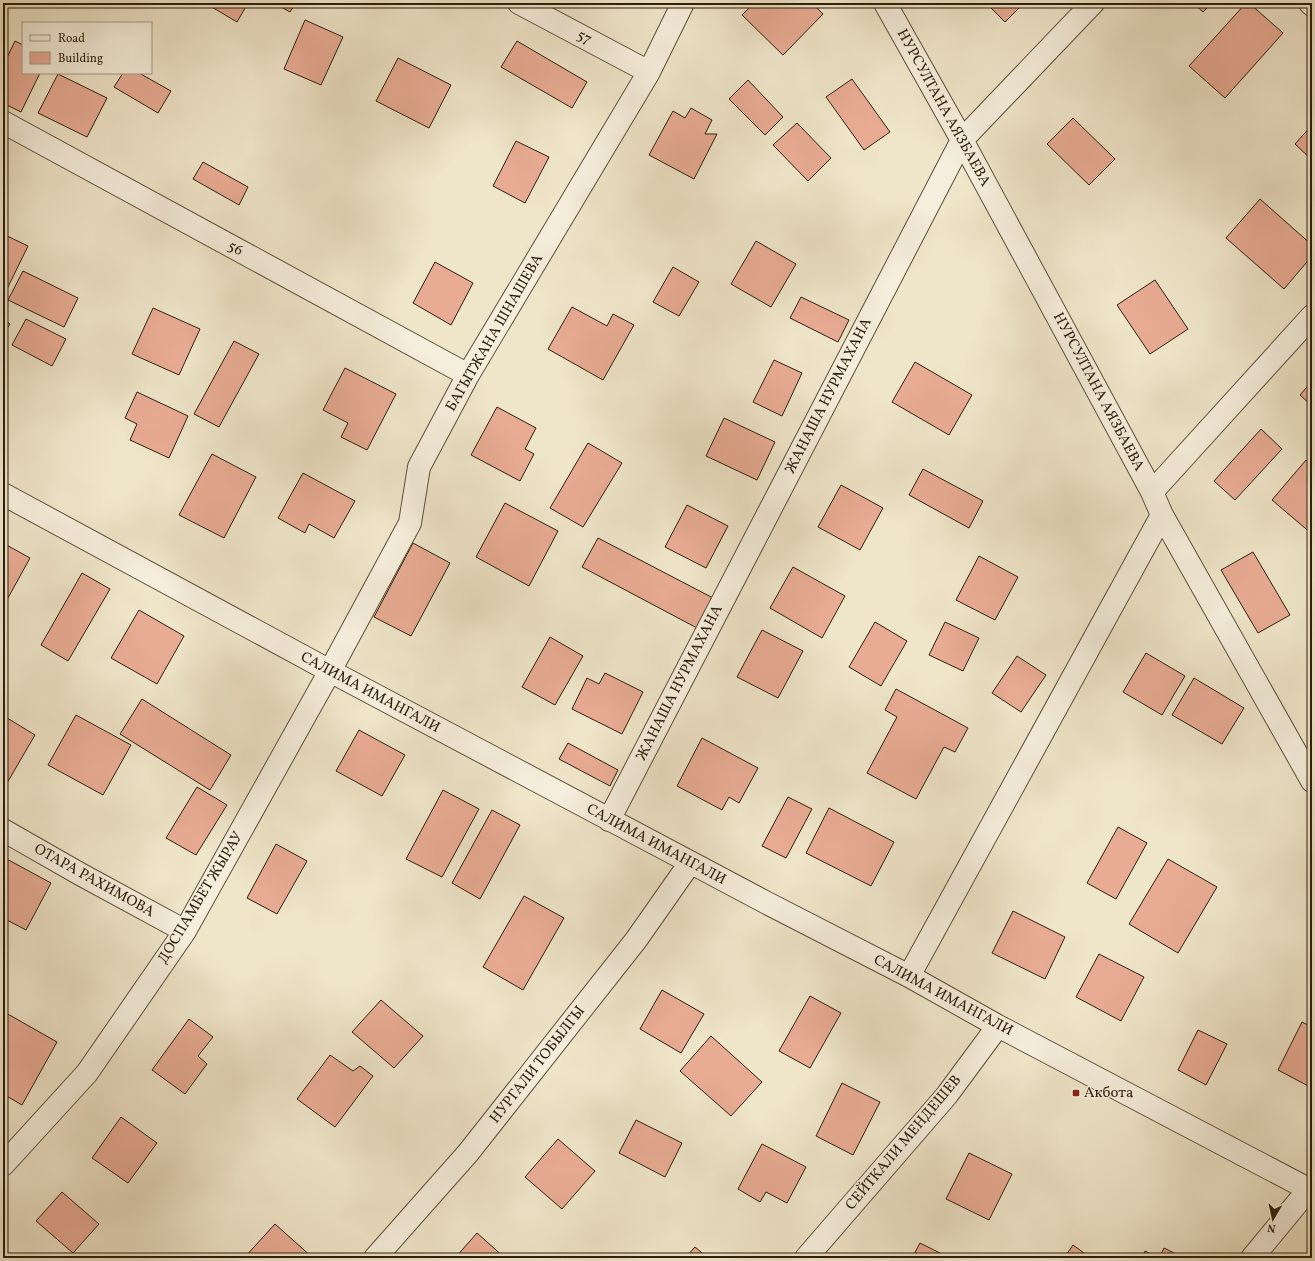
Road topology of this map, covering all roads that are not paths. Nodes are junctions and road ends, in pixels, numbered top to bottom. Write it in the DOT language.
graph roads {
  1 [pos="519,3"];
  2 [pos="683,3"];
  3 [pos="886,3"];
  4 [pos="1093,3"];
  5 [pos="649,72"];
  6 [pos="3,122"];
  7 [pos="962,140"];
  8 [pos="1312,316"];
  9 [pos="468,375"];
  10 [pos="1152,492"];
  11 [pos="3,494"];
  12 [pos="1162,515"];
  13 [pos="330,671"];
  14 [pos="1312,781"];
  15 [pos="610,820"];
  16 [pos="3,830"];
  17 [pos="690,863"];
  18 [pos="185,931"];
  19 [pos="910,976"];
  20 [pos="998,1026"];
  21 [pos="5,1160"];
  22 [pos="1310,1190"];
  23 [pos="375,1258"];
  24 [pos="806,1258"];
  25 [pos="1252,1258"];
  1 -- 5 [label="street, 57"];
  2 -- 5 [label="street, БАГЫТЖАНА ШНАШЕВА"];
  3 -- 7 [label="street, НУРСУЛТАНА АЯЗБАЕВА"];
  4 -- 7 [label="street, ЖАНАША НУРМАХАНА"];
  5 -- 9 [label="street, БАГЫТЖАНА ШНАШЕВА"];
  6 -- 9 [label="street, 56"];
  7 -- 10 [label="street, НУРСУЛТАНА АЯЗБАЕВА"];
  7 -- 15 [label="street, ЖАНАША НУРМАХАНА"];
  8 -- 10 [label="street"];
  9 -- 13 [label="street, БАГЫТЖАНА ШНАШЕВА"];
  10 -- 12 [label="street, НУРСУЛТАНА АЯЗБАЕВА"];
  11 -- 13 [label="street, САЛИМА ИМАНГАЛИ"];
  12 -- 14 [label="street, НУРСУЛТАНА АЯЗБАЕВА"];
  12 -- 19 [label="street"];
  13 -- 15 [label="street, САЛИМА ИМАНГАЛИ"];
  13 -- 18 [label="street, ДОСПАМБЕТ ЖЫРАУ"];
  15 -- 17 [label="street, САЛИМА ИМАНГАЛИ"];
  16 -- 18 [label="street, ОТАРА РАХИМОВА"];
  17 -- 19 [label="street, САЛИМА ИМАНГАЛИ"];
  17 -- 23 [label="street, НУРГАЛИ ТОБЫЛГЫ"];
  18 -- 21 [label="street, ДОСПАМБЕТ ЖЫРАУ"];
  19 -- 20 [label="street, САЛИМА ИМАНГАЛИ"];
  20 -- 22 [label="street, САЛИМА ИМАНГАЛИ"];
  20 -- 24 [label="street, СЕЙТКАЛИ МЕНДЕШЕВ"];
  22 -- 25 [label="street"];
}
